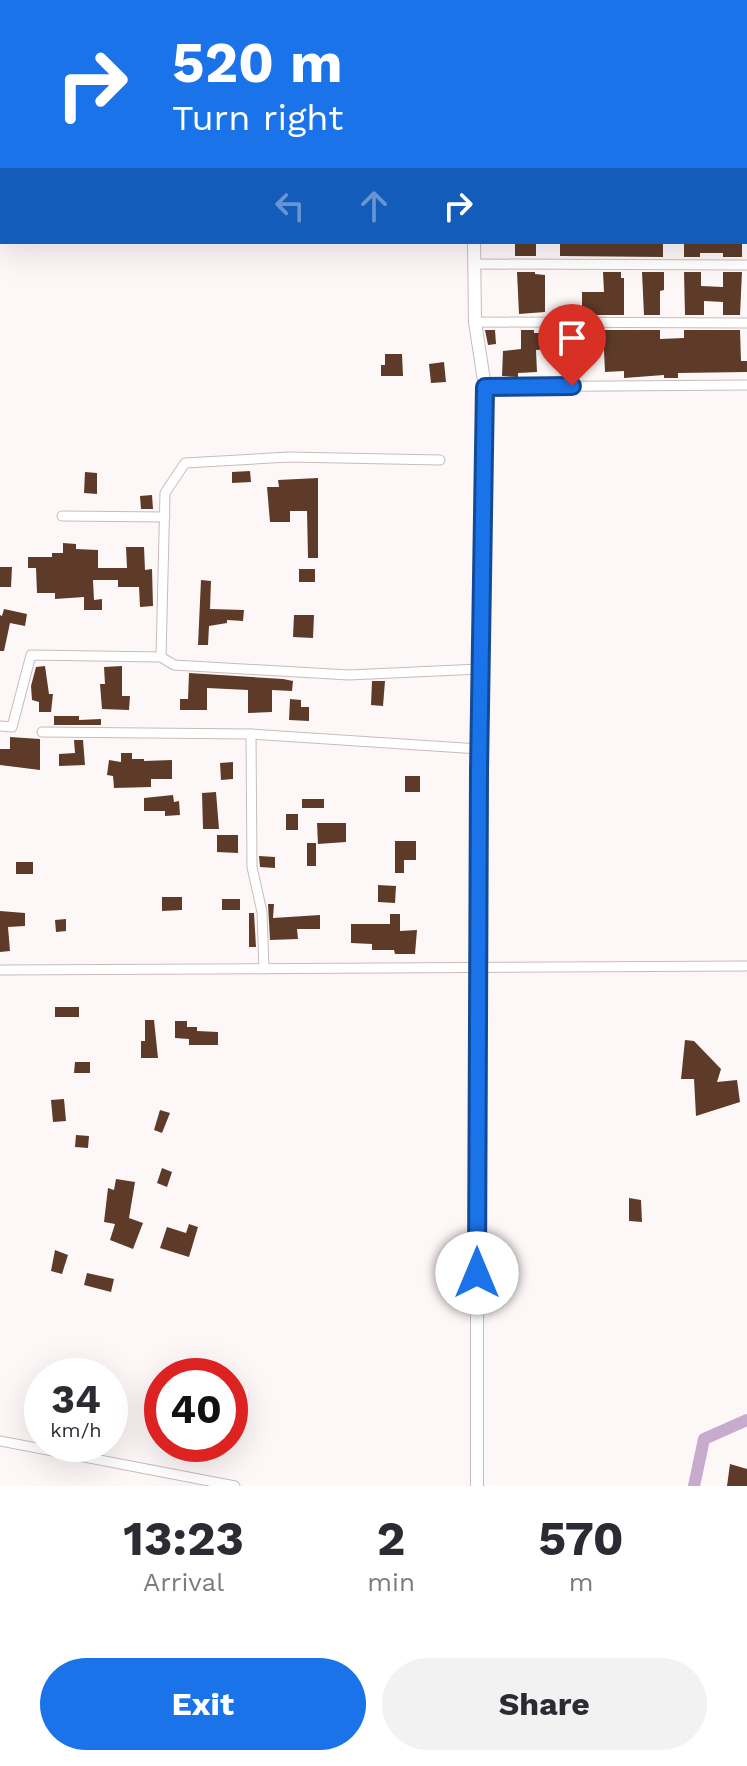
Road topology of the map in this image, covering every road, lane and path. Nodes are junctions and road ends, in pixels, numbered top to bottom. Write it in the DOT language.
graph roads {
  1 [pos="474,244"];
  2 [pos="474,264"];
  3 [pos="747,265"];
  4 [pos="475,322"];
  5 [pos="747,323"];
  6 [pos="747,385"];
  7 [pos="485,387"];
  8 [pos="440,460"];
  9 [pos="62,516"];
  10 [pos="165,517"];
  11 [pos="161,657"];
  12 [pos="480,669"];
  13 [pos="0,726"];
  14 [pos="42,732"];
  15 [pos="251,734"];
  16 [pos="479,749"];
  17 [pos="747,966"];
  18 [pos="477,968"];
  19 [pos="264,969"];
  20 [pos="0,970"];
  21 [pos="0,1441"];
  22 [pos="235,1486"];
  23 [pos="477,1486"];
  1 -- 2 [label="street"];
  2 -- 3 [label="street"];
  2 -- 4 [label="street"];
  4 -- 5 [label="street"];
  4 -- 7 [label="street"];
  6 -- 7 [label="street"];
  7 -- 12 [label="street"];
  8 -- 10 [label="street"];
  9 -- 10 [label="street"];
  10 -- 11 [label="street"];
  11 -- 12 [label="street"];
  11 -- 13 [label="street"];
  12 -- 16 [label="street"];
  14 -- 15 [label="street"];
  15 -- 16 [label="street"];
  15 -- 19 [label="street"];
  16 -- 18 [label="street"];
  17 -- 18 [label="street"];
  18 -- 19 [label="street"];
  18 -- 23 [label="street"];
  19 -- 20 [label="street"];
  21 -- 22 [label="street"];
}
